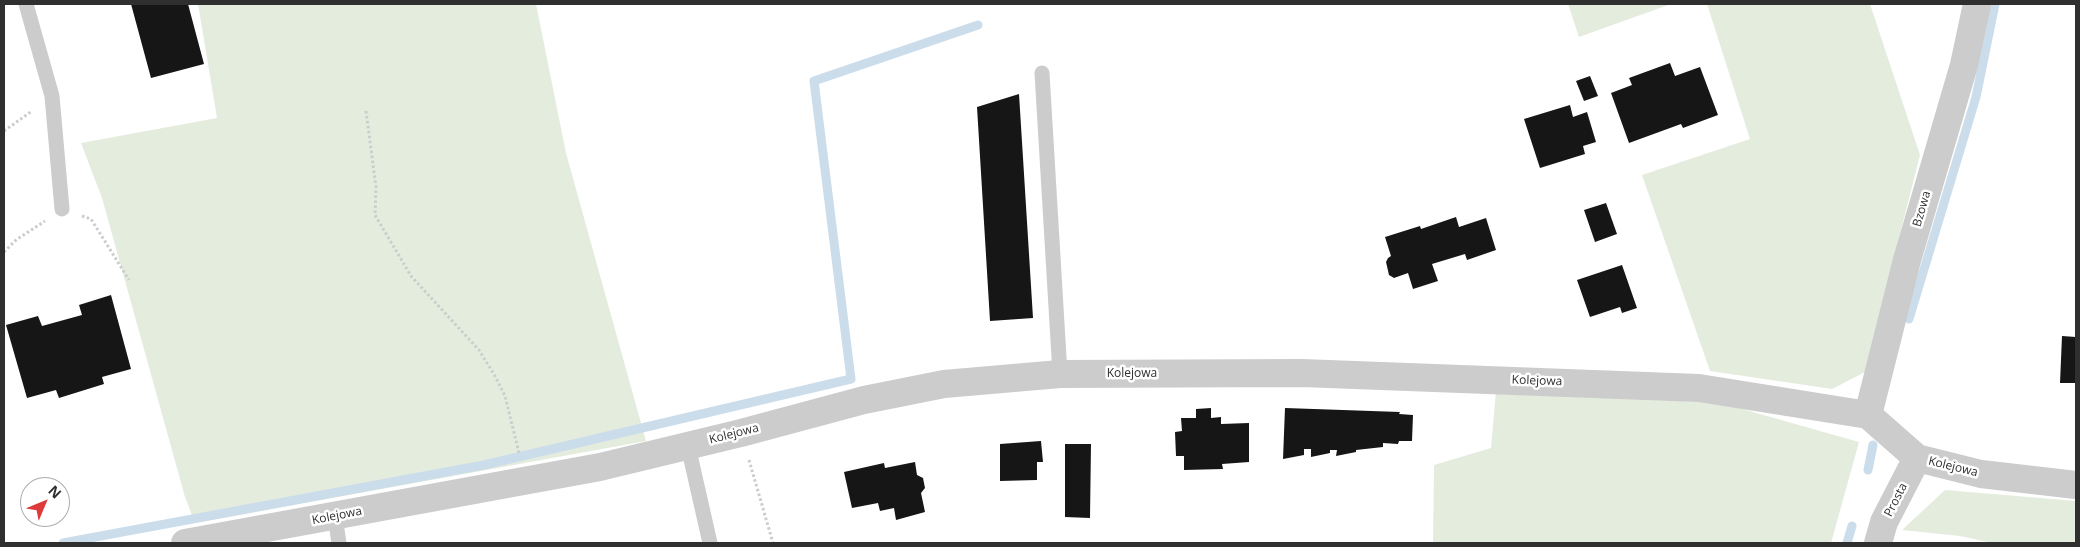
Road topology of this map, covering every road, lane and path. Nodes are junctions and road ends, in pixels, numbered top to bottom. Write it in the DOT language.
graph roads {
  1 [pos="26,4"];
  2 [pos="1977,4"];
  3 [pos="1042,73"];
  4 [pos="52,96"];
  5 [pos="366,111"];
  6 [pos="4,131"];
  7 [pos="62,209"];
  8 [pos="4,252"];
  9 [pos="129,280"];
  10 [pos="1060,374"];
  11 [pos="1868,415"];
  12 [pos="741,433"];
  13 [pos="518,444"];
  14 [pos="688,446"];
  15 [pos="1917,458"];
  16 [pos="2076,485"];
  17 [pos="335,516"];
  18 [pos="185,543"];
  19 [pos="340,543"];
  20 [pos="710,543"];
  21 [pos="773,543"];
  22 [pos="1878,543"];
  1 -- 4 [label="lane"];
  2 -- 11 [label="street, Bzowa"];
  3 -- 10 [label="lane"];
  4 -- 6 [label="path"];
  4 -- 7 [label="lane"];
  5 -- 13 [label="path"];
  7 -- 8 [label="path"];
  7 -- 9 [label="path"];
  10 -- 11 [label="street, Kolejowa"];
  10 -- 12 [label="street, Kolejowa"];
  11 -- 15 [label="street, Kolejowa"];
  12 -- 14 [label="street, Kolejowa"];
  12 -- 21 [label="path"];
  14 -- 17 [label="street, Kolejowa"];
  14 -- 20 [label="lane"];
  15 -- 16 [label="street, Kolejowa"];
  15 -- 22 [label="street, Prosta"];
  17 -- 18 [label="street, Kolejowa"];
  17 -- 19 [label="lane"];
}
